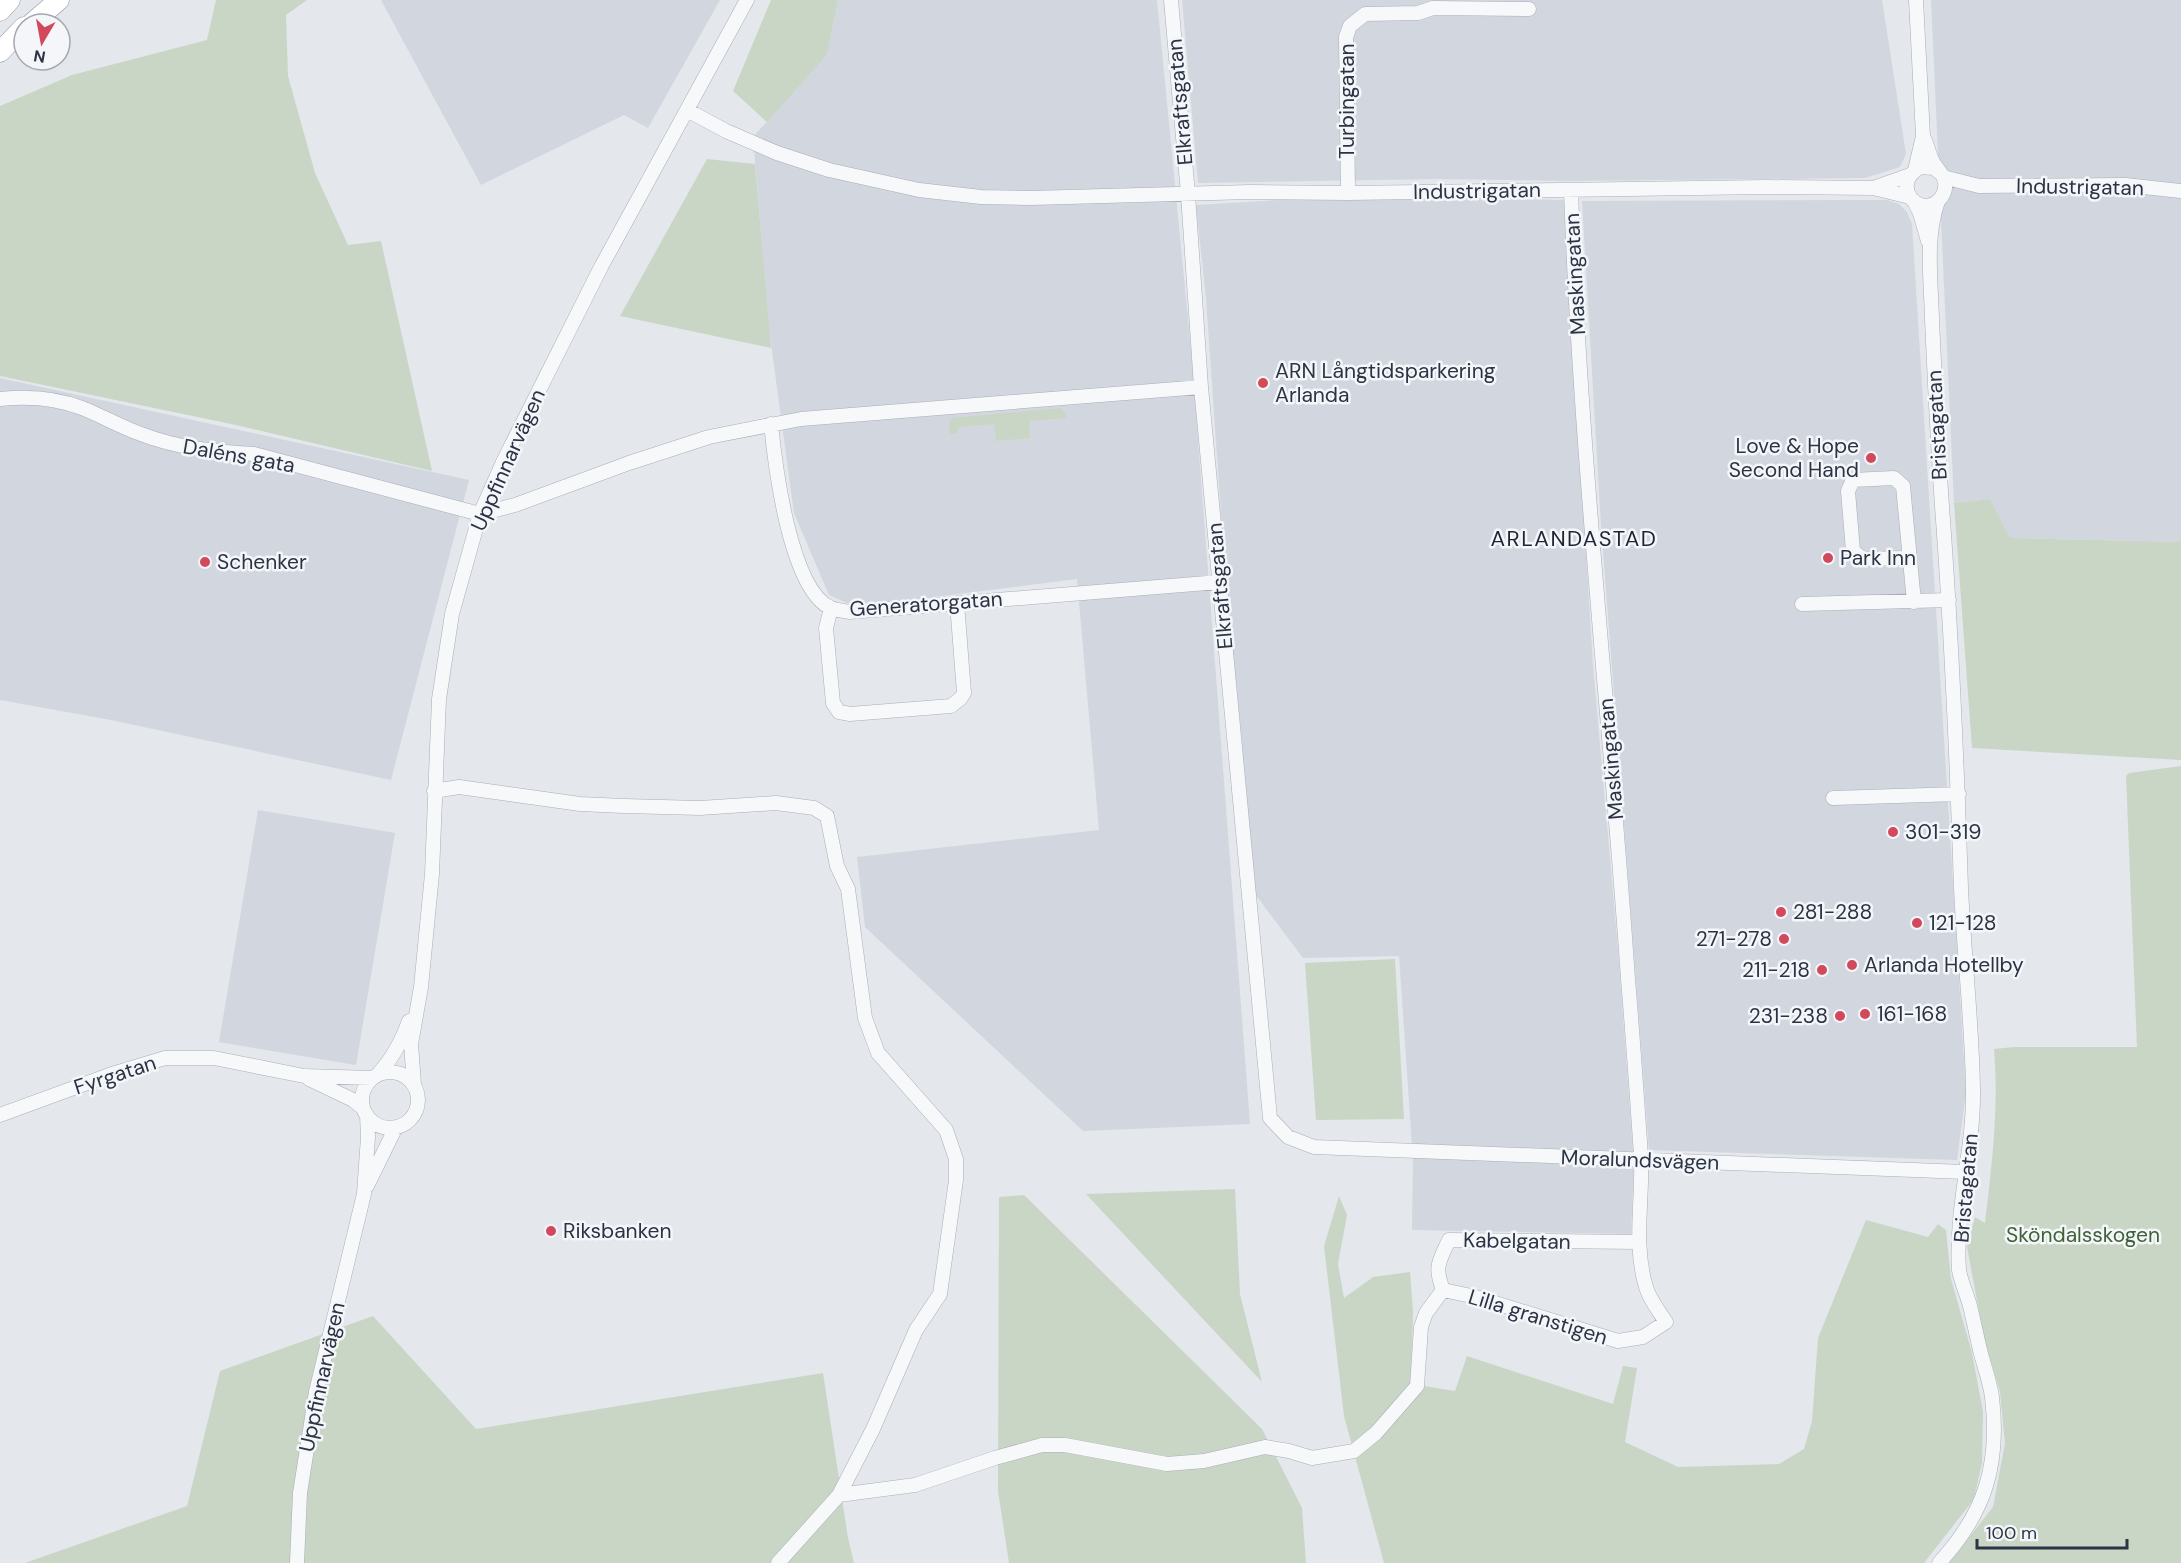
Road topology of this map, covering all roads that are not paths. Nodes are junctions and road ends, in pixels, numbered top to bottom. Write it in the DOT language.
graph roads {
  1 [pos="10,0"];
  2 [pos="47,0"];
  3 [pos="59,0"];
  4 [pos="747,0"];
  5 [pos="1171,0"];
  6 [pos="1448,0"];
  7 [pos="1916,0"];
  8 [pos="1433,8"];
  9 [pos="1529,9"];
  10 [pos="0,11"];
  11 [pos="37,12"];
  12 [pos="44,12"];
  13 [pos="12,40"];
  14 [pos="0,52"];
  15 [pos="687,110"];
  16 [pos="1923,136"];
  17 [pos="1912,172"];
  18 [pos="1941,174"];
  19 [pos="1979,186"];
  20 [pos="1873,188"];
  21 [pos="1571,190"];
  22 [pos="2181,191"];
  23 [pos="1348,193"];
  24 [pos="1188,194"];
  25 [pos="1912,199"];
  26 [pos="1940,199"];
  27 [pos="1930,249"];
  28 [pos="1201,387"];
  29 [pos="0,399"];
  30 [pos="771,424"];
  31 [pos="480,514"];
  32 [pos="1910,558"];
  33 [pos="1220,582"];
  34 [pos="1949,600"];
  35 [pos="1914,602"];
  36 [pos="957,603"];
  37 [pos="1802,604"];
  38 [pos="831,608"];
  39 [pos="434,791"];
  40 [pos="1959,794"];
  41 [pos="1833,798"];
  42 [pos="422,967"];
  43 [pos="304,1076"];
  44 [pos="376,1076"];
  45 [pos="414,1084"];
  46 [pos="365,1112"];
  47 [pos="0,1115"];
  48 [pos="396,1127"];
  49 [pos="1314,1147"];
  50 [pos="1641,1160"];
  51 [pos="1965,1172"];
  52 [pos="364,1194"];
  53 [pos="1638,1242"];
  54 [pos="1443,1290"];
  55 [pos="1666,1322"];
  56 [pos="839,1495"];
  57 [pos="297,1563"];
  58 [pos="778,1563"];
  59 [pos="1939,1563"];
  1 -- 10 [label="highway"];
  2 -- 11 [label="highway"];
  3 -- 12 [label="highway"];
  4 -- 15 [label="street, Uppfinnarvägen"];
  5 -- 24 [label="street, Elkraftsgatan"];
  6 -- 8 [label="street, Turbingatan"];
  7 -- 16 [label="street, Bristagatan"];
  8 -- 9 [label="street, Turbingatan"];
  8 -- 23 [label="street, Turbingatan"];
  13 -- 14 [label="highway"];
  15 -- 24 [label="street, Industrigatan"];
  15 -- 31 [label="street, Uppfinnarvägen"];
  16 -- 17 [label="street, Bristagatan"];
  16 -- 18 [label="street, Bristagatan"];
  17 -- 18 [label="street"];
  17 -- 20 [label="street, Industrigatan"];
  17 -- 25 [label="street, Bristagatan"];
  18 -- 19 [label="street, Industrigatan"];
  18 -- 26 [label="street, Bristagatan"];
  19 -- 22 [label="street, Industrigatan"];
  19 -- 26 [label="street, Industrigatan"];
  20 -- 21 [label="street, Industrigatan"];
  20 -- 25 [label="street, Industrigatan"];
  21 -- 23 [label="street, Industrigatan"];
  21 -- 50 [label="street, Maskingatan"];
  23 -- 24 [label="street, Industrigatan"];
  24 -- 28 [label="street, Elkraftsgatan"];
  25 -- 26 [label="street"];
  25 -- 27 [label="street, Bristagatan"];
  26 -- 27 [label="street, Bristagatan"];
  27 -- 34 [label="street, Bristagatan"];
  28 -- 30 [label="street"];
  28 -- 33 [label="street, Elkraftsgatan"];
  29 -- 31 [label="street, Daléns gata"];
  30 -- 31 [label="street"];
  30 -- 38 [label="street, Generatorgatan"];
  31 -- 39 [label="street, Uppfinnarvägen"];
  32 -- 32 [label="street"];
  32 -- 35 [label="street"];
  33 -- 36 [label="street, Generatorgatan"];
  33 -- 49 [label="street, Elkraftsgatan"];
  34 -- 35 [label="street"];
  34 -- 40 [label="street, Bristagatan"];
  35 -- 37 [label="street"];
  36 -- 38 [label="street, Generatorgatan"];
  36 -- 38 [label="street"];
  39 -- 42 [label="street, Uppfinnarvägen"];
  39 -- 56 [label="street"];
  40 -- 41 [label="street"];
  40 -- 51 [label="street, Bristagatan"];
  42 -- 44 [label="street, Uppfinnarvägen"];
  42 -- 45 [label="street, Uppfinnarvägen"];
  43 -- 44 [label="street, Fyrgatan"];
  43 -- 46 [label="street, Fyrgatan"];
  43 -- 47 [label="street, Fyrgatan"];
  44 -- 45 [label="street"];
  44 -- 46 [label="street"];
  45 -- 48 [label="street"];
  46 -- 48 [label="street"];
  46 -- 52 [label="street, Uppfinnarvägen"];
  48 -- 52 [label="street, Uppfinnarvägen"];
  49 -- 50 [label="street, Moralundsvägen"];
  50 -- 51 [label="street, Moralundsvägen"];
  50 -- 53 [label="street, Maskingatan"];
  51 -- 59 [label="street, Bristagatan"];
  52 -- 57 [label="street, Uppfinnarvägen"];
  53 -- 54 [label="street, Kabelgatan"];
  53 -- 55 [label="street, Maskingatan"];
  54 -- 55 [label="street, Lilla granstigen"];
  54 -- 56 [label="street"];
  56 -- 58 [label="street"];
}
